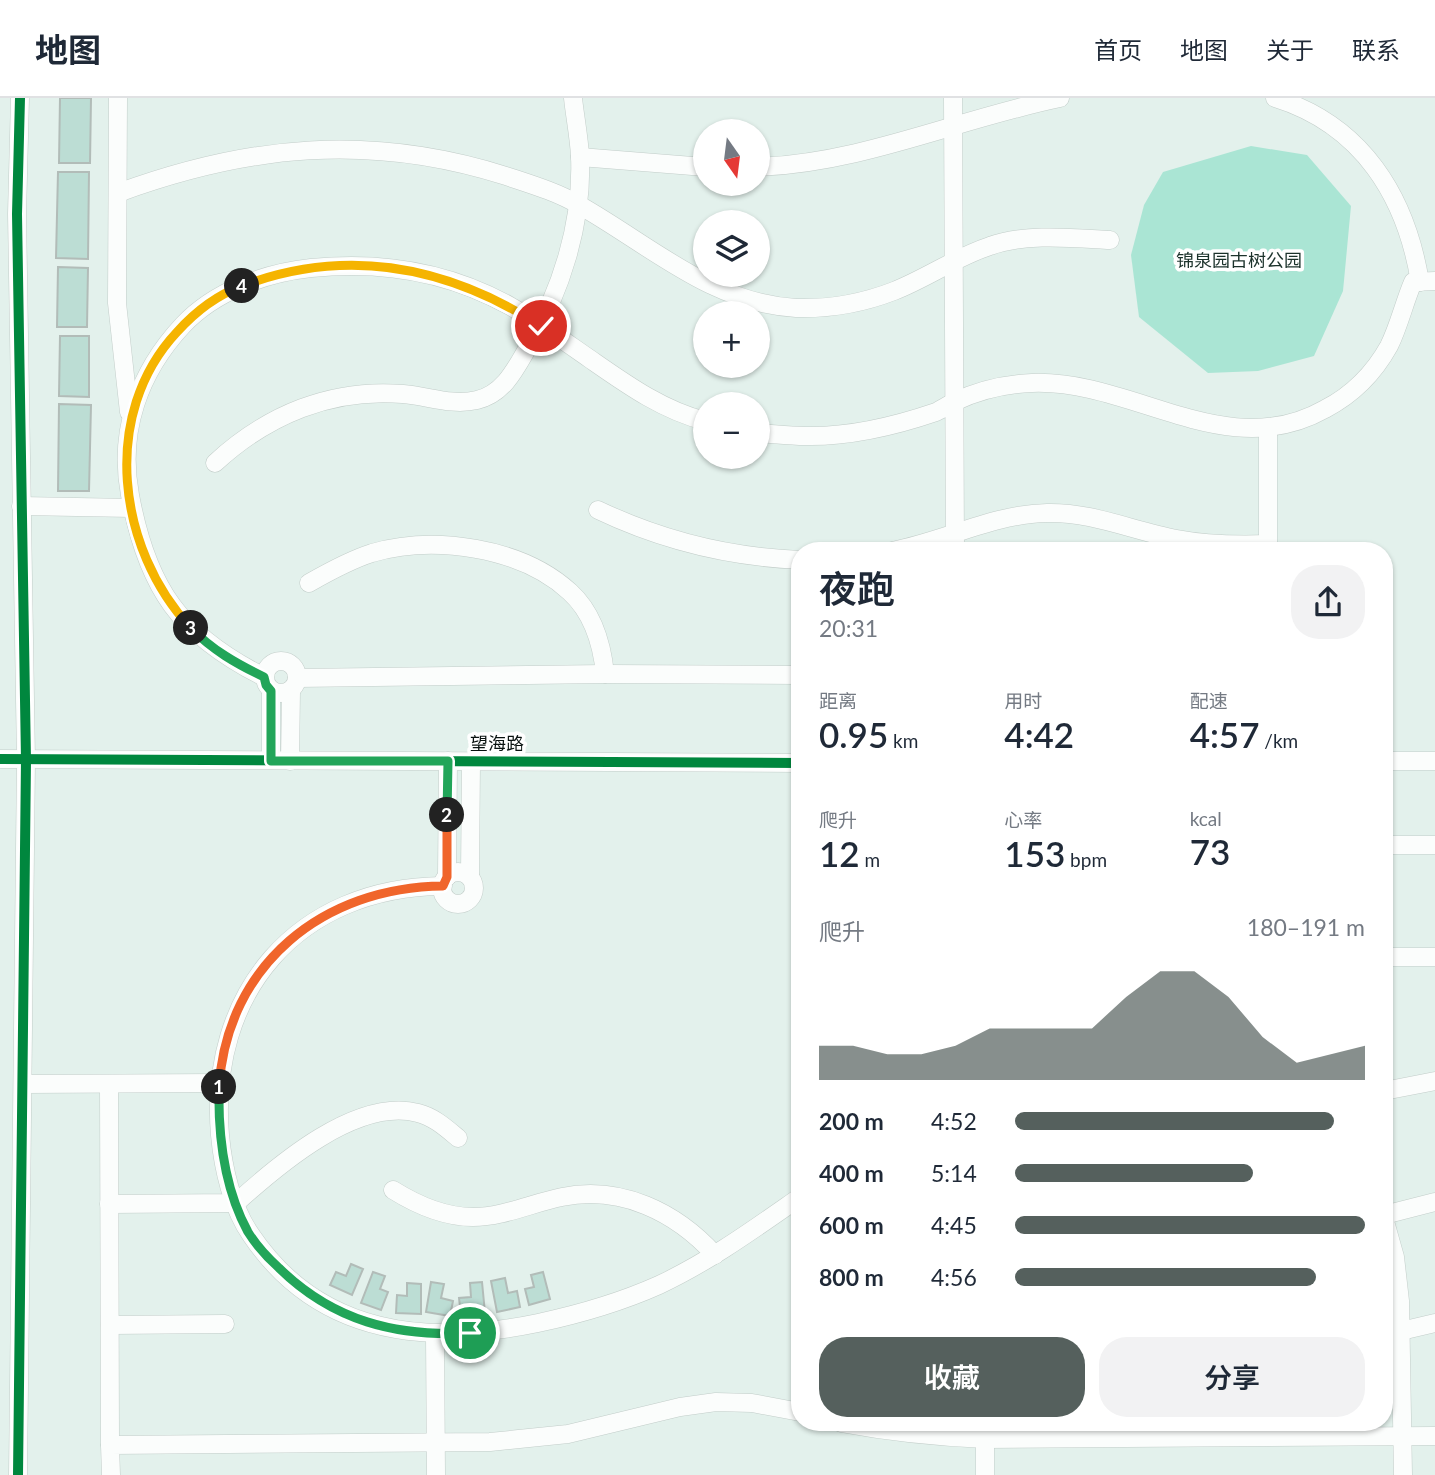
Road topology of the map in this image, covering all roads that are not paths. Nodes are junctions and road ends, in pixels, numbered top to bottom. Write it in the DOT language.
graph roads {
  1 [pos="20,98"];
  2 [pos="118,98"];
  3 [pos="573,98"];
  4 [pos="953,98"];
  5 [pos="1060,98"];
  6 [pos="1275,98"];
  7 [pos="953,124"];
  8 [pos="580,157"];
  9 [pos="693,166"];
  10 [pos="770,167"];
  11 [pos="118,193"];
  12 [pos="578,204"];
  13 [pos="1110,240"];
  14 [pos="954,261"];
  15 [pos="1428,281"];
  16 [pos="541,326"];
  17 [pos="954,402"];
  18 [pos="693,418"];
  19 [pos="130,421"];
  20 [pos="1268,428"];
  21 [pos="770,434"];
  22 [pos="215,463"];
  23 [pos="22,506"];
  24 [pos="132,508"];
  25 [pos="598,510"];
  26 [pos="955,542"];
  27 [pos="956,542"];
  28 [pos="1191,542"];
  29 [pos="1268,542"];
  30 [pos="791,559"];
  31 [pos="309,583"];
  32 [pos="605,674"];
  33 [pos="791,675"];
  34 [pos="268,684"];
  35 [pos="294,684"];
  36 [pos="0,759"];
  37 [pos="26,760"];
  38 [pos="271,761"];
  39 [pos="290,761"];
  40 [pos="448,761"];
  41 [pos="471,761"];
  42 [pos="1393,761"];
  43 [pos="1435,761"];
  44 [pos="791,763"];
  45 [pos="1393,845"];
  46 [pos="1435,845"];
  47 [pos="470,877"];
  48 [pos="445,882"];
  49 [pos="1393,957"];
  50 [pos="1435,957"];
  51 [pos="1435,1081"];
  52 [pos="219,1083"];
  53 [pos="23,1084"];
  54 [pos="109,1084"];
  55 [pos="1393,1089"];
  56 [pos="458,1138"];
  57 [pos="393,1190"];
  58 [pos="1435,1202"];
  59 [pos="236,1203"];
  60 [pos="791,1203"];
  61 [pos="110,1204"];
  62 [pos="1393,1214"];
  63 [pos="1393,1250"];
  64 [pos="715,1255"];
  65 [pos="1435,1323"];
  66 [pos="225,1324"];
  67 [pos="110,1325"];
  68 [pos="1401,1331"];
  69 [pos="435,1335"];
  70 [pos="1393,1371"];
  71 [pos="791,1410"];
  72 [pos="881,1431"];
  73 [pos="985,1431"];
  74 [pos="1402,1436"];
  75 [pos="1435,1436"];
  76 [pos="436,1443"];
  77 [pos="110,1445"];
  78 [pos="18,1475"];
  79 [pos="111,1475"];
  80 [pos="436,1475"];
  81 [pos="985,1475"];
  82 [pos="1403,1475"];
  1 -- 23 [label="street"];
  2 -- 11 [label="street"];
  3 -- 8 [label="street"];
  4 -- 7 [label="street"];
  5 -- 7 [label="street"];
  6 -- 15 [label="street"];
  7 -- 10 [label="street"];
  7 -- 14 [label="street"];
  8 -- 9 [label="street"];
  8 -- 12 [label="street"];
  11 -- 12 [label="street"];
  11 -- 19 [label="street"];
  12 -- 14 [label="street"];
  12 -- 16 [label="street"];
  13 -- 14 [label="street"];
  14 -- 17 [label="street"];
  15 -- 20 [label="street"];
  16 -- 18 [label="street"];
  16 -- 19 [label="street"];
  16 -- 22 [label="street"];
  17 -- 20 [label="street"];
  17 -- 21 [label="street"];
  17 -- 26 [label="street"];
  19 -- 24 [label="street"];
  20 -- 29 [label="street"];
  23 -- 24 [label="street"];
  23 -- 37 [label="street"];
  24 -- 34 [label="street"];
  25 -- 30 [label="street"];
  27 -- 28 [label="street"];
  31 -- 32 [label="street"];
  32 -- 33 [label="street"];
  32 -- 35 [label="street"];
  34 -- 35 [label="street"];
  34 -- 35 [label="street"];
  34 -- 38 [label="street"];
  35 -- 39 [label="street"];
  36 -- 37 [label="street, 望海路"];
  37 -- 38 [label="street, 望海路"];
  37 -- 53 [label="street"];
  38 -- 39 [label="street, 望海路"];
  39 -- 40 [label="street, 望海路"];
  40 -- 41 [label="street, 望海路"];
  40 -- 48 [label="street"];
  41 -- 44 [label="street, 望海路"];
  41 -- 47 [label="street"];
  42 -- 43 [label="street"];
  45 -- 46 [label="street"];
  47 -- 48 [label="street"];
  47 -- 48 [label="street"];
  48 -- 52 [label="street"];
  49 -- 50 [label="street"];
  51 -- 55 [label="street"];
  52 -- 54 [label="street"];
  52 -- 59 [label="street"];
  53 -- 54 [label="street"];
  53 -- 78 [label="street"];
  54 -- 61 [label="street"];
  56 -- 59 [label="street"];
  57 -- 64 [label="street"];
  58 -- 62 [label="street"];
  59 -- 61 [label="street"];
  59 -- 69 [label="street"];
  60 -- 64 [label="street"];
  61 -- 67 [label="street"];
  63 -- 68 [label="street"];
  64 -- 69 [label="street"];
  65 -- 68 [label="street"];
  66 -- 67 [label="street"];
  67 -- 77 [label="street"];
  68 -- 70 [label="street"];
  69 -- 76 [label="street"];
  70 -- 74 [label="street"];
  71 -- 76 [label="street"];
  72 -- 73 [label="street"];
  73 -- 74 [label="street"];
  73 -- 81 [label="street"];
  74 -- 75 [label="street"];
  74 -- 82 [label="street"];
  76 -- 77 [label="street"];
  76 -- 80 [label="street"];
  77 -- 79 [label="street"];
}
